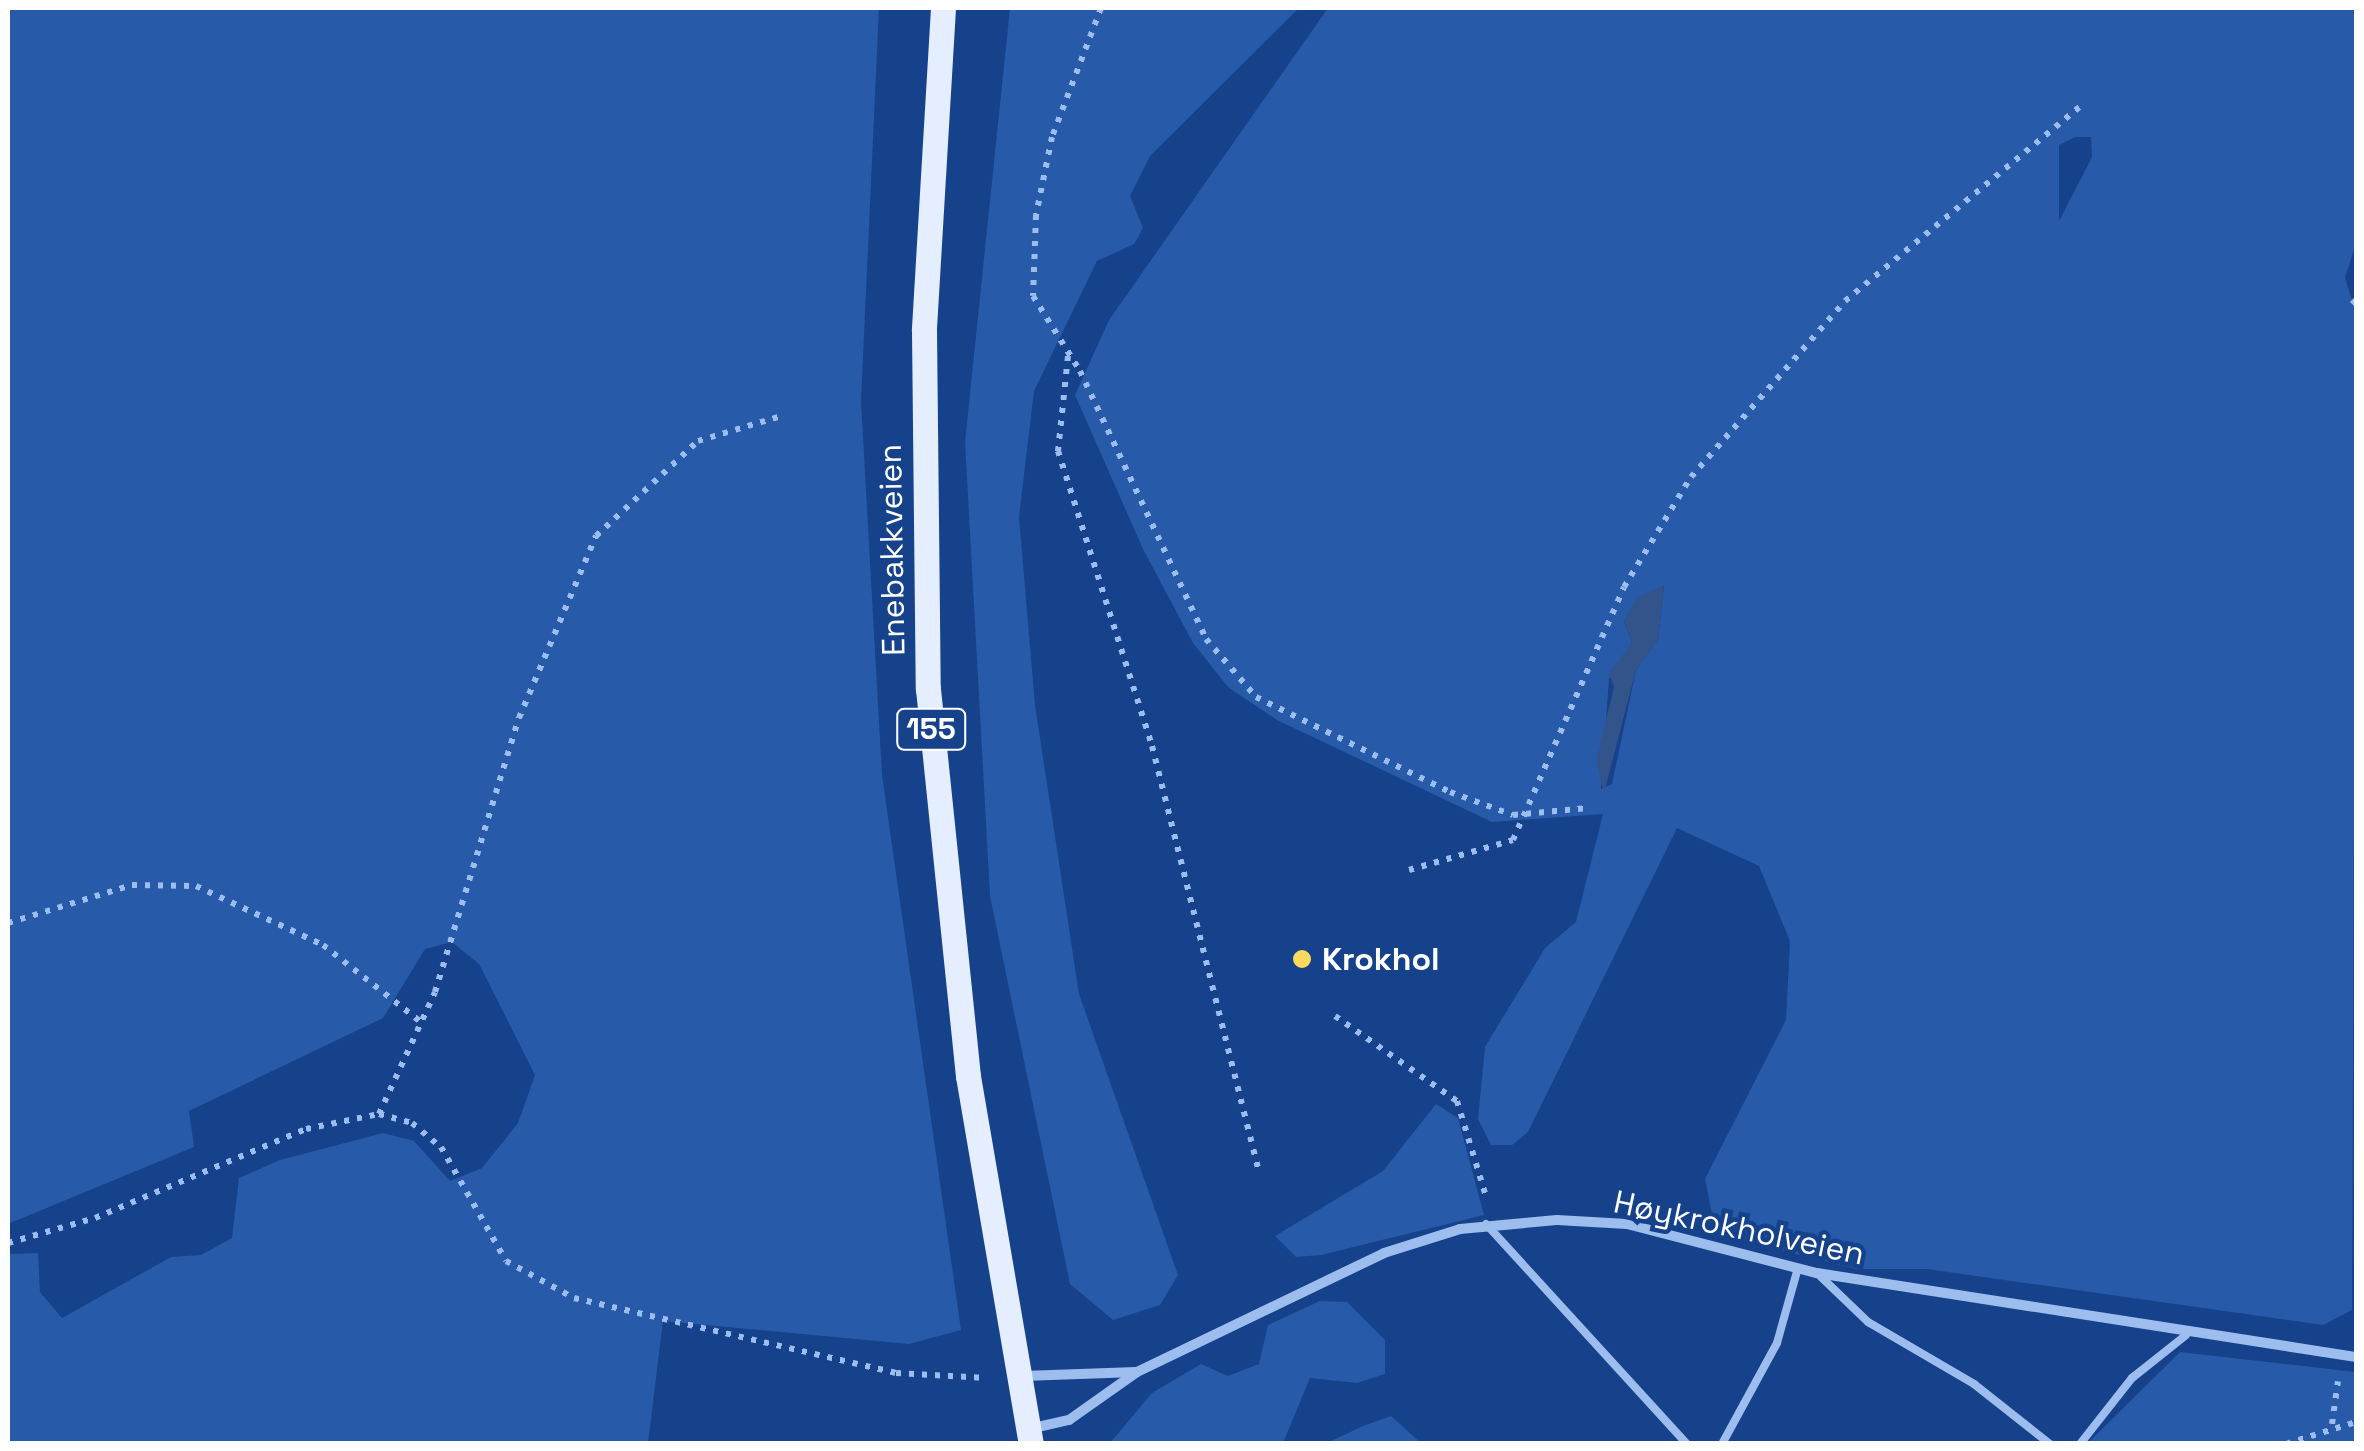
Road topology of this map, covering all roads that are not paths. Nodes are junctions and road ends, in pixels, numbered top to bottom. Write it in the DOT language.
graph roads {
  1 [pos="943,8"];
  2 [pos="1486,1224"];
  3 [pos="1798,1268"];
  4 [pos="1817,1273"];
  5 [pos="2186,1335"];
  6 [pos="2356,1357"];
  7 [pos="1137,1372"];
  8 [pos="1018,1377"];
  9 [pos="1029,1436"];
  10 [pos="1687,1444"];
  11 [pos="1722,1444"];
  12 [pos="2050,1444"];
  13 [pos="2080,1444"];
  1 -- 8 [label="main road, Enebakkveien / 155"];
  2 -- 3 [label="street, Høykrokholveien"];
  2 -- 7 [label="street, Høykrokholveien"];
  2 -- 10 [label="lane"];
  3 -- 4 [label="street, Høykrokholveien"];
  3 -- 11 [label="lane"];
  4 -- 5 [label="street, Høykrokholveien"];
  4 -- 12 [label="lane"];
  5 -- 6 [label="street, Høykrokholveien"];
  5 -- 13 [label="lane"];
  7 -- 8 [label="street, Høykrokholveien"];
  7 -- 9 [label="street, Høykrokholveien"];
  8 -- 9 [label="main road, Enebakkveien / 155"];
}
